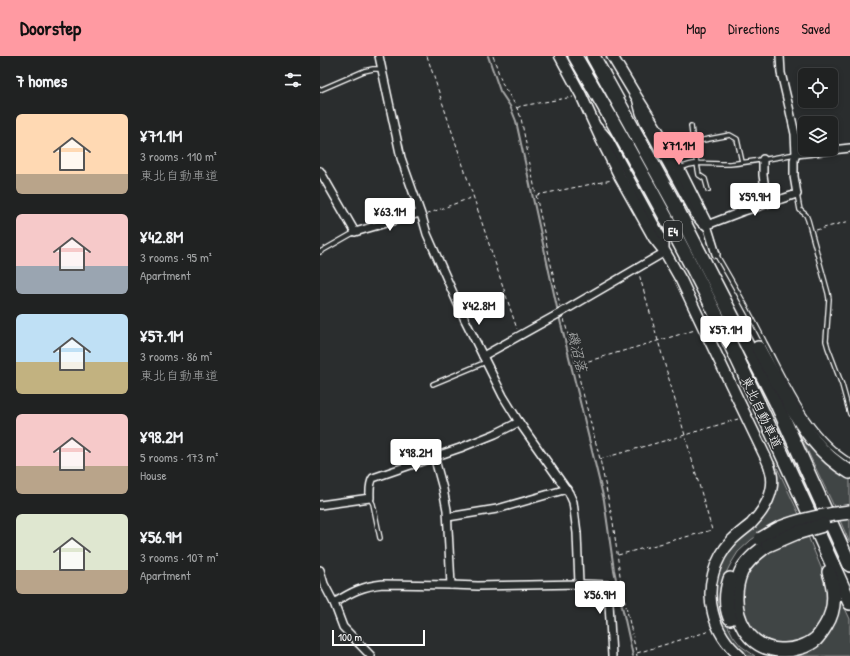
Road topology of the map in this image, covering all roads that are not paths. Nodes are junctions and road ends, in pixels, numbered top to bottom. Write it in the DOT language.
graph roads {
  1 [pos="378,56"];
  2 [pos="560,56"];
  3 [pos="575,56"];
  4 [pos="593,56"];
  5 [pos="612,56"];
  6 [pos="780,56"];
  7 [pos="381,69"];
  8 [pos="320,90"];
  9 [pos="636,96"];
  10 [pos="594,123"];
  11 [pos="691,126"];
  12 [pos="693,142"];
  13 [pos="850,148"];
  14 [pos="796,154"];
  15 [pos="763,160"];
  16 [pos="742,162"];
  17 [pos="696,163"];
  18 [pos="679,169"];
  19 [pos="320,170"];
  20 [pos="708,190"];
  21 [pos="797,194"];
  22 [pos="766,203"];
  23 [pos="420,214"];
  24 [pos="707,225"];
  25 [pos="355,232"];
  26 [pos="320,252"];
  27 [pos="665,252"];
  28 [pos="700,252"];
  29 [pos="716,254"];
  30 [pos="484,359"];
  31 [pos="433,384"];
  32 [pos="762,410"];
  33 [pos="850,414"];
  34 [pos="520,422"];
  35 [pos="434,456"];
  36 [pos="850,461"];
  37 [pos="850,472"];
  38 [pos="567,489"];
  39 [pos="370,498"];
  40 [pos="320,505"];
  41 [pos="850,512"];
  42 [pos="448,517"];
  43 [pos="850,520"];
  44 [pos="380,538"];
  45 [pos="764,542"];
  46 [pos="850,565"];
  47 [pos="320,570"];
  48 [pos="451,584"];
  49 [pos="579,584"];
  50 [pos="334,603"];
  51 [pos="850,603"];
  52 [pos="371,656"];
  53 [pos="612,656"];
  54 [pos="740,656"];
  55 [pos="763,656"];
  1 -- 7 [label="street"];
  2 -- 10 [label="street"];
  3 -- 32 [label="highway, 東北自動車道 / E4"];
  4 -- 28 [label="highway, 東北自動車道 / E4"];
  5 -- 9 [label="street"];
  6 -- 14 [label="street"];
  7 -- 8 [label="lane"];
  7 -- 23 [label="street"];
  9 -- 18 [label="street"];
  9 -- 24 [label="street"];
  10 -- 27 [label="street"];
  10 -- 27 [label="street"];
  11 -- 12 [label="lane"];
  12 -- 16 [label="lane"];
  12 -- 17 [label="lane"];
  13 -- 14 [label="street"];
  14 -- 15 [label="lane"];
  14 -- 21 [label="street"];
  15 -- 16 [label="lane"];
  15 -- 22 [label="street"];
  16 -- 17 [label="lane"];
  17 -- 18 [label="lane"];
  17 -- 20 [label="lane"];
  18 -- 24 [label="street"];
  19 -- 25 [label="street"];
  21 -- 22 [label="street"];
  21 -- 33 [label="lane"];
  22 -- 24 [label="street"];
  23 -- 25 [label="street"];
  23 -- 30 [label="street"];
  24 -- 29 [label="street"];
  25 -- 26 [label="lane"];
  27 -- 30 [label="street"];
  27 -- 54 [label="street"];
  28 -- 37 [label="highway"];
  28 -- 46 [label="highway, 東北自動車道 / E4"];
  29 -- 36 [label="lane"];
  30 -- 31 [label="lane"];
  30 -- 34 [label="street"];
  32 -- 45 [label="highway"];
  32 -- 51 [label="highway, 東北自動車道 / E4"];
  34 -- 35 [label="street"];
  34 -- 38 [label="street"];
  35 -- 39 [label="street"];
  35 -- 42 [label="street"];
  38 -- 42 [label="street"];
  38 -- 49 [label="street"];
  39 -- 40 [label="street"];
  39 -- 44 [label="lane"];
  41 -- 45 [label="highway, bridge"];
  42 -- 48 [label="street"];
  43 -- 45 [label="highway, bridge"];
  45 -- 55 [label="highway"];
  47 -- 50 [label="street"];
  48 -- 49 [label="street"];
  48 -- 50 [label="street"];
  49 -- 53 [label="street"];
  50 -- 52 [label="street"];
}
